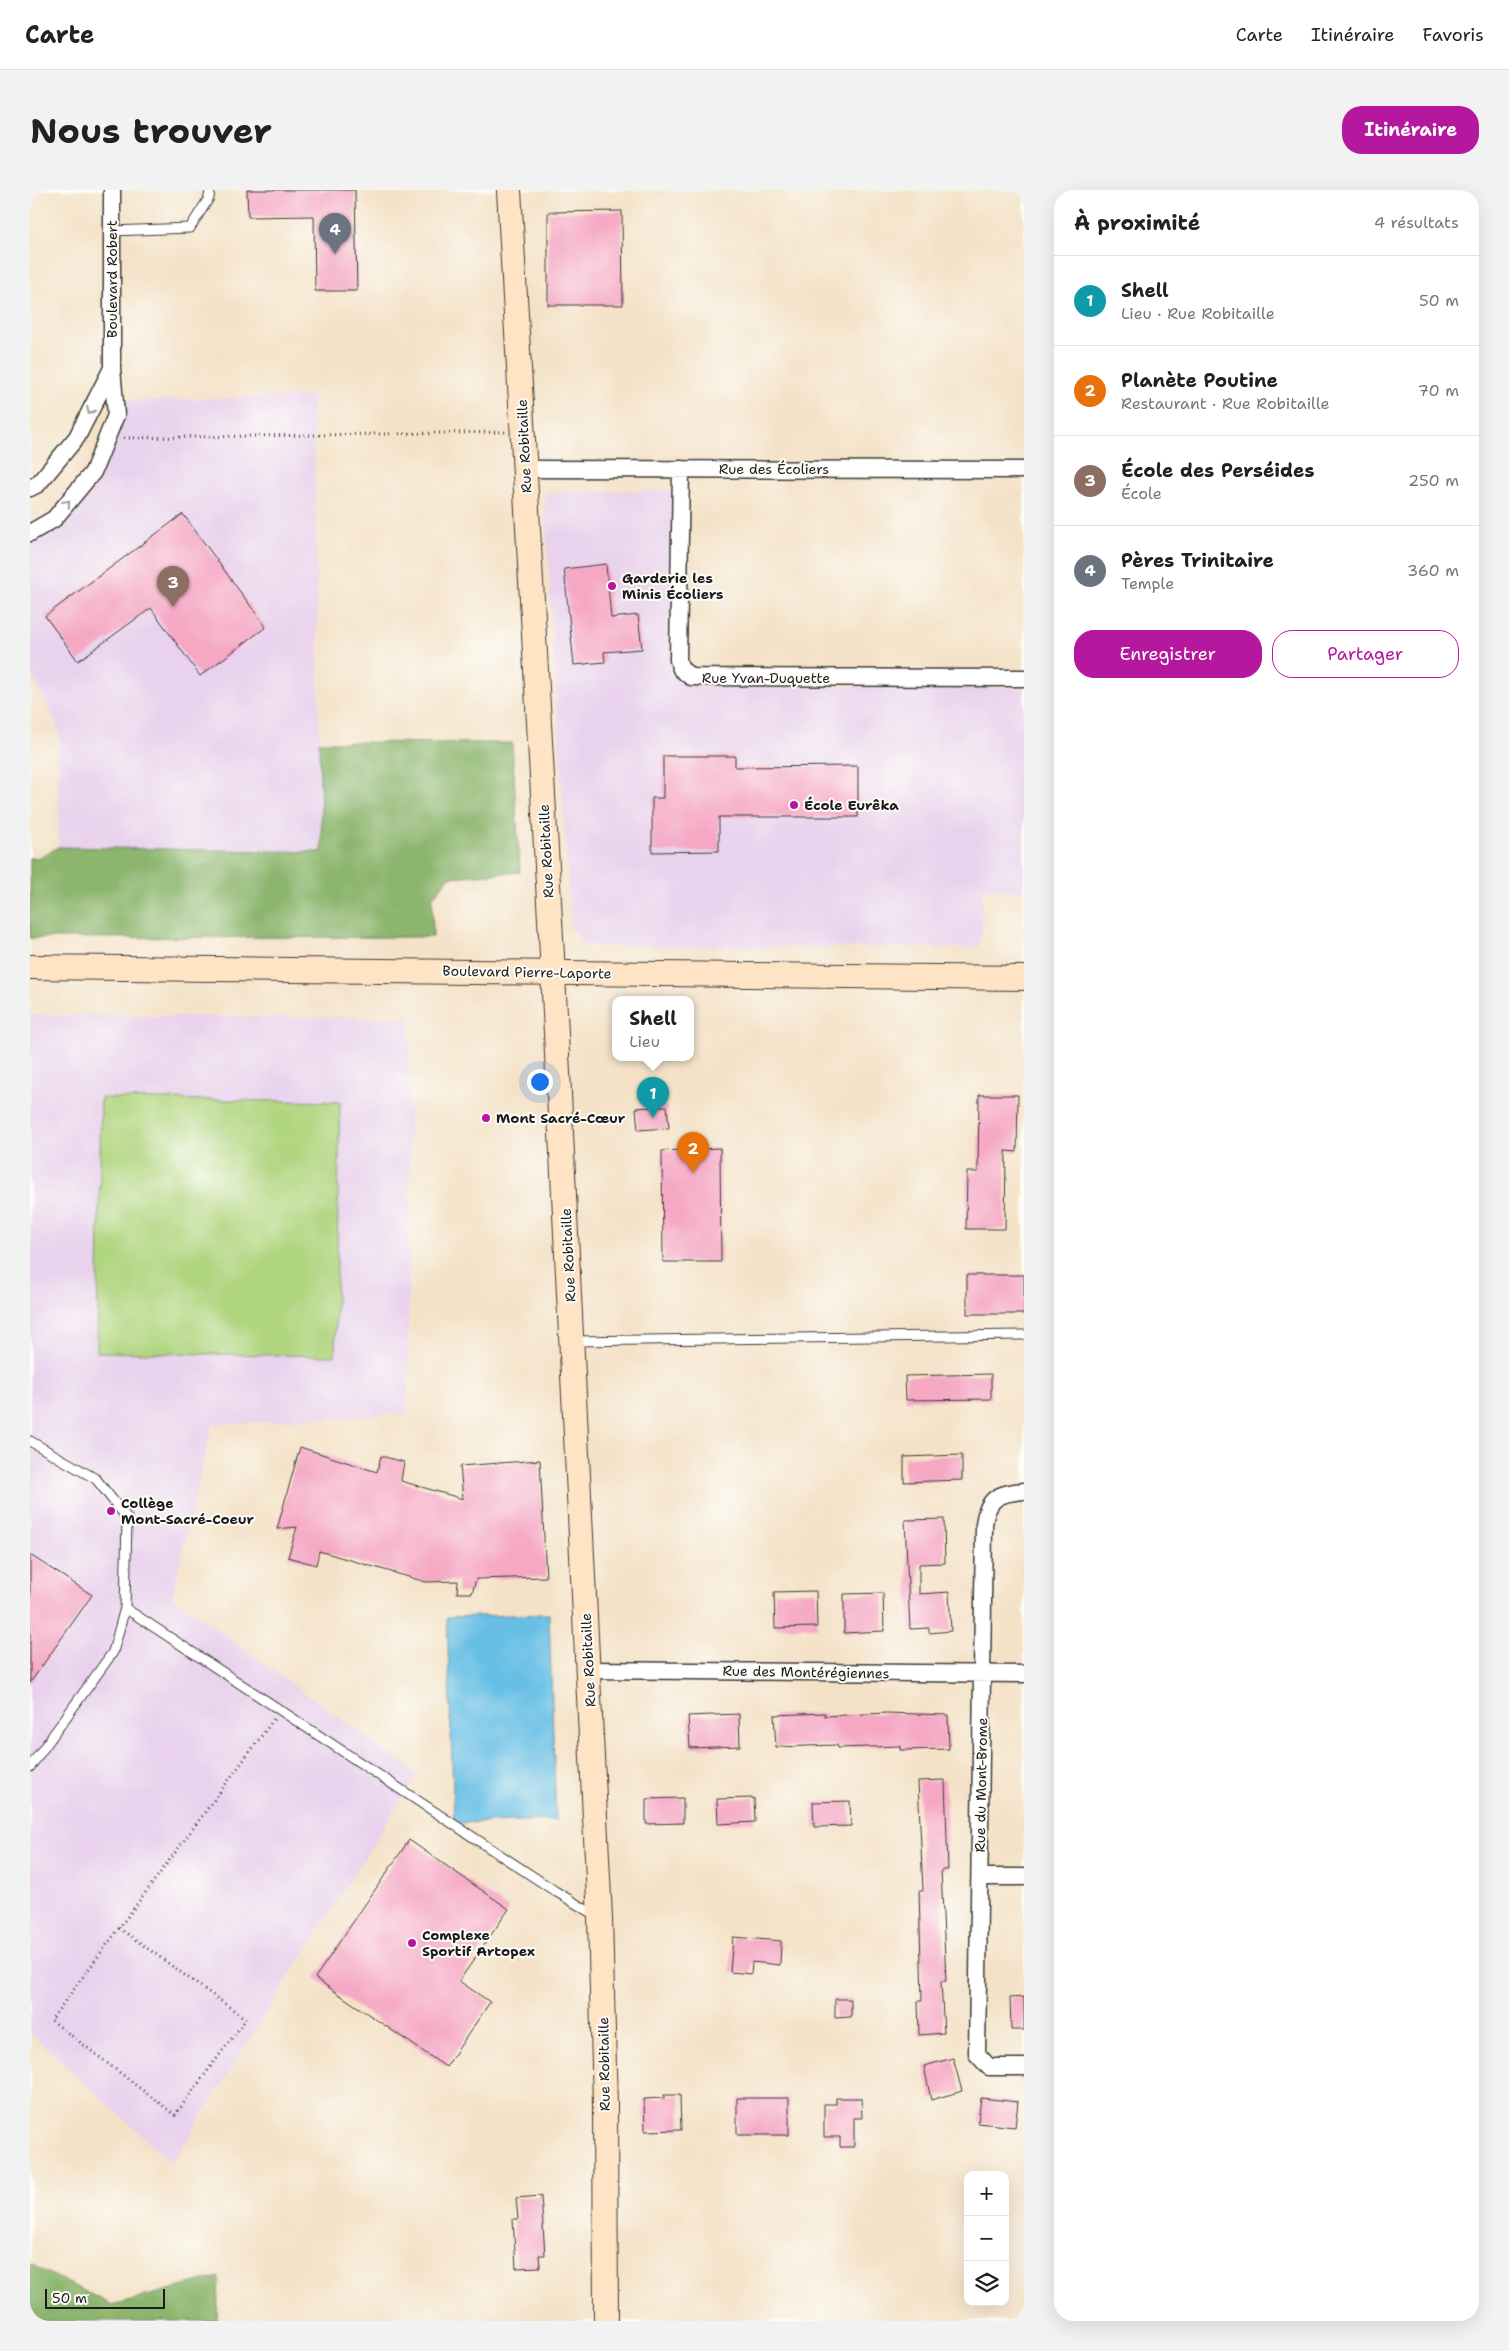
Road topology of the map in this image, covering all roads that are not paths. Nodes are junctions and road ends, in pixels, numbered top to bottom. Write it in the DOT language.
graph roads {
  1 [pos="112,190"];
  2 [pos="210,190"];
  3 [pos="509,190"];
  4 [pos="112,231"];
  5 [pos="112,368"];
  6 [pos="525,469"];
  7 [pos="681,469"];
  8 [pos="1024,470"];
  9 [pos="30,488"];
  10 [pos="30,533"];
  11 [pos="1024,678"];
  12 [pos="30,967"];
  13 [pos="554,973"];
  14 [pos="1024,978"];
  15 [pos="1024,1335"];
  16 [pos="572,1340"];
  17 [pos="30,1441"];
  18 [pos="1024,1491"];
  19 [pos="125,1608"];
  20 [pos="588,1670"];
  21 [pos="983,1674"];
  22 [pos="1024,1674"];
  23 [pos="30,1768"];
  24 [pos="980,1877"];
  25 [pos="1024,1877"];
  26 [pos="600,1918"];
  27 [pos="1024,2067"];
  28 [pos="606,2321"];
  1 -- 4 [label="street, Boulevard Robert"];
  2 -- 4 [label="lane"];
  3 -- 6 [label="street, Rue Robitaille"];
  4 -- 5 [label="street, Boulevard Robert"];
  5 -- 9 [label="street, Boulevard Robert, one-way"];
  10 -- 5 [label="street, Boulevard Robert, one-way"];
  6 -- 7 [label="street, Rue des Écoliers"];
  6 -- 13 [label="street, Rue Robitaille"];
  7 -- 8 [label="street, Rue des Écoliers"];
  7 -- 11 [label="street, Rue Yvan-Duquette"];
  12 -- 13 [label="street, Boulevard Pierre-Laporte"];
  13 -- 14 [label="street, Boulevard Pierre-Laporte"];
  13 -- 16 [label="street, Rue Robitaille"];
  15 -- 16 [label="lane"];
  16 -- 20 [label="street, Rue Robitaille"];
  17 -- 19 [label="lane"];
  18 -- 21 [label="street, Rue du Mont-Brome"];
  19 -- 23 [label="lane"];
  19 -- 26 [label="lane"];
  20 -- 21 [label="street, Rue des Montérégiennes"];
  20 -- 26 [label="street, Rue Robitaille"];
  21 -- 22 [label="street, Rue des Montérégiennes"];
  21 -- 24 [label="street, Rue du Mont-Brome"];
  24 -- 25 [label="street"];
  24 -- 27 [label="street, Rue du Mont-Brome"];
  26 -- 28 [label="street, Rue Robitaille"];
}
